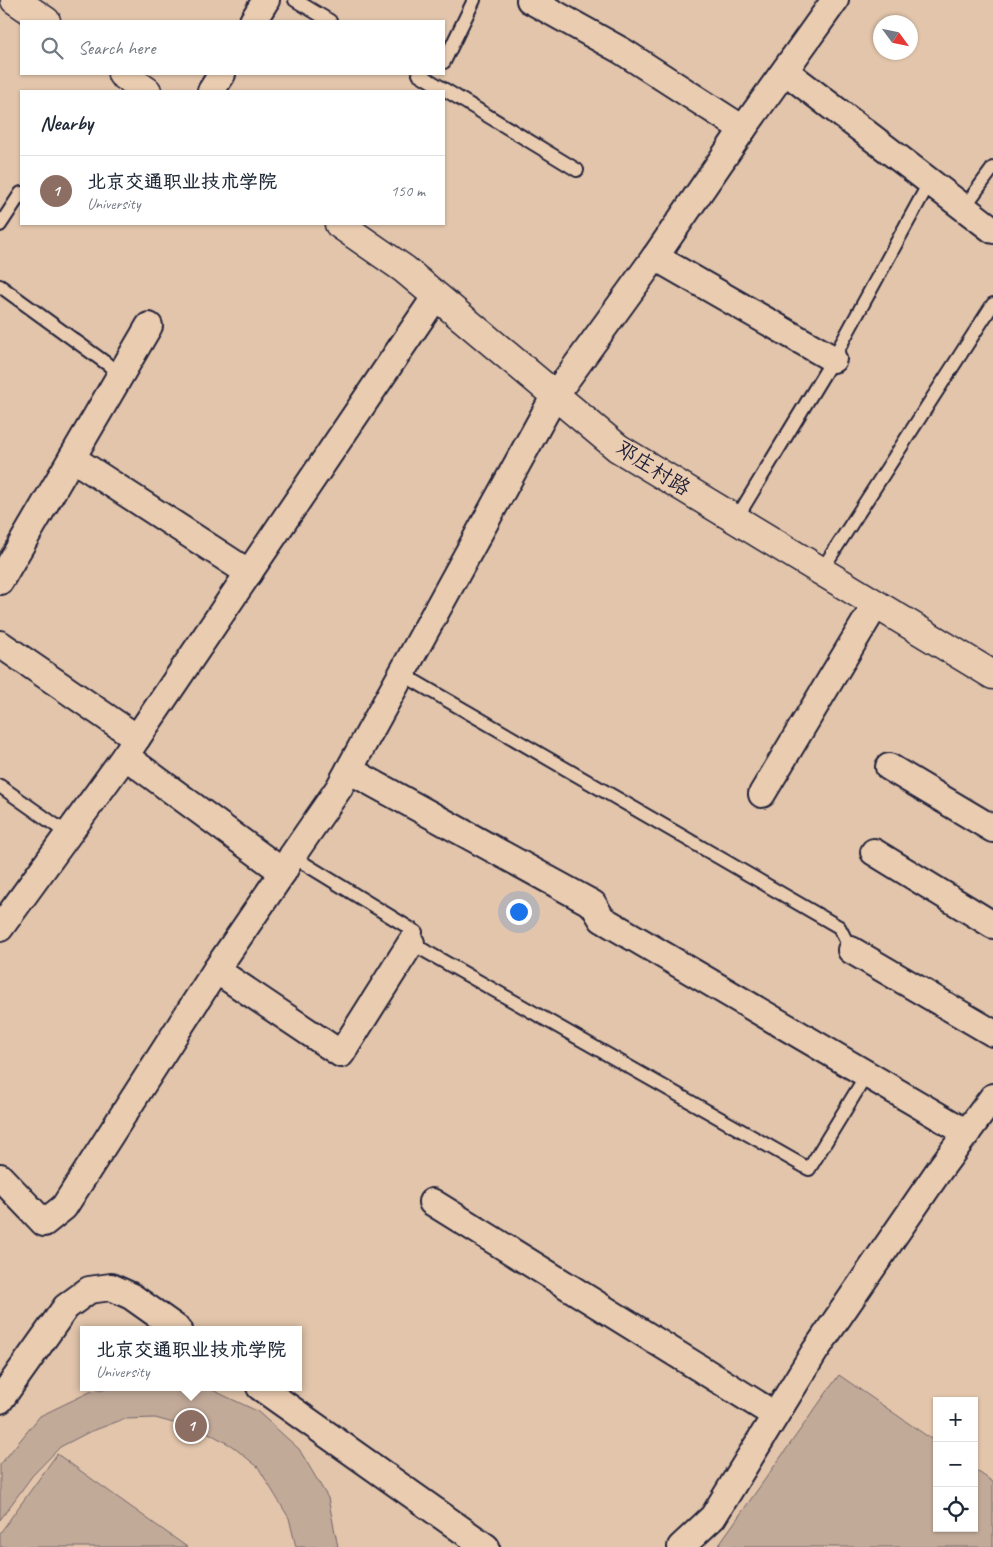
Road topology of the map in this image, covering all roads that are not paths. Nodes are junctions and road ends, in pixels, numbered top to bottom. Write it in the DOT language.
graph roads {
  1 [pos="16,0"];
  2 [pos="266,0"];
  3 [pos="294,0"];
  4 [pos="474,0"];
  5 [pos="530,0"];
  6 [pos="835,0"];
  7 [pos="45,20"];
  8 [pos="254,20"];
  9 [pos="328,20"];
  10 [pos="445,60"];
  11 [pos="785,71"];
  12 [pos="123,75"];
  13 [pos="221,75"];
  14 [pos="421,75"];
  15 [pos="434,82"];
  16 [pos="146,90"];
  17 [pos="212,90"];
  18 [pos="743,129"];
  19 [pos="993,168"];
  20 [pos="577,170"];
  21 [pos="929,183"];
  22 [pos="20,194"];
  23 [pos="963,209"];
  24 [pos="0,225"];
  25 [pos="351,227"];
  26 [pos="993,230"];
  27 [pos="655,257"];
  28 [pos="0,286"];
  29 [pos="436,296"];
  30 [pos="993,304"];
  31 [pos="149,326"];
  32 [pos="832,359"];
  33 [pos="121,374"];
  34 [pos="554,395"];
  35 [pos="72,458"];
  36 [pos="736,519"];
  37 [pos="821,571"];
  38 [pos="249,573"];
  39 [pos="0,581"];
  40 [pos="876,604"];
  41 [pos="0,644"];
  42 [pos="402,674"];
  43 [pos="993,675"];
  44 [pos="131,747"];
  45 [pos="889,767"];
  46 [pos="349,770"];
  47 [pos="0,786"];
  48 [pos="762,794"];
  49 [pos="993,828"];
  50 [pos="68,834"];
  51 [pos="874,852"];
  52 [pos="287,864"];
  53 [pos="993,925"];
  54 [pos="0,928"];
  55 [pos="411,943"];
  56 [pos="851,950"];
  57 [pos="216,970"];
  58 [pos="993,1033"];
  59 [pos="866,1074"];
  60 [pos="993,1097"];
  61 [pos="967,1133"];
  62 [pos="0,1177"];
  63 [pos="432,1202"];
  64 [pos="173,1326"];
  65 [pos="266,1391"];
  66 [pos="0,1400"];
  67 [pos="775,1416"];
  68 [pos="486,1547"];
  69 [pos="681,1547"];
  1 -- 7 [label="street"];
  2 -- 8 [label="street"];
  3 -- 9 [label="lane"];
  4 -- 10 [label="lane"];
  5 -- 18 [label="street"];
  6 -- 11 [label="street"];
  11 -- 18 [label="street"];
  11 -- 21 [label="street"];
  12 -- 16 [label="street"];
  13 -- 17 [label="street"];
  14 -- 15 [label="lane"];
  15 -- 20 [label="lane"];
  18 -- 27 [label="street"];
  19 -- 23 [label="lane"];
  21 -- 23 [label="street"];
  21 -- 32 [label="lane"];
  22 -- 24 [label="lane"];
  23 -- 26 [label="street"];
  25 -- 29 [label="street, 邓庄村路"];
  27 -- 32 [label="street"];
  27 -- 34 [label="street"];
  28 -- 33 [label="lane"];
  29 -- 34 [label="street, 邓庄村路"];
  29 -- 38 [label="street"];
  30 -- 37 [label="lane"];
  31 -- 33 [label="street"];
  32 -- 36 [label="lane"];
  33 -- 35 [label="street"];
  34 -- 36 [label="street, 邓庄村路"];
  34 -- 42 [label="street"];
  35 -- 38 [label="street"];
  35 -- 39 [label="street"];
  36 -- 37 [label="street, 邓庄村路"];
  37 -- 40 [label="street, 邓庄村路"];
  38 -- 44 [label="street"];
  40 -- 43 [label="street, 邓庄村路"];
  40 -- 48 [label="street"];
  41 -- 44 [label="street"];
  42 -- 46 [label="street"];
  42 -- 56 [label="lane"];
  44 -- 50 [label="street"];
  44 -- 52 [label="street"];
  45 -- 49 [label="street"];
  46 -- 52 [label="street"];
  46 -- 59 [label="street"];
  47 -- 50 [label="lane"];
  50 -- 54 [label="street"];
  51 -- 53 [label="street"];
  52 -- 55 [label="lane"];
  52 -- 57 [label="street"];
  55 -- 57 [label="street"];
  55 -- 59 [label="lane"];
  56 -- 58 [label="street"];
  57 -- 62 [label="street"];
  59 -- 61 [label="street"];
  60 -- 61 [label="street"];
  61 -- 67 [label="street"];
  63 -- 67 [label="street"];
  64 -- 66 [label="street"];
  65 -- 68 [label="street"];
  67 -- 69 [label="street"];
}
